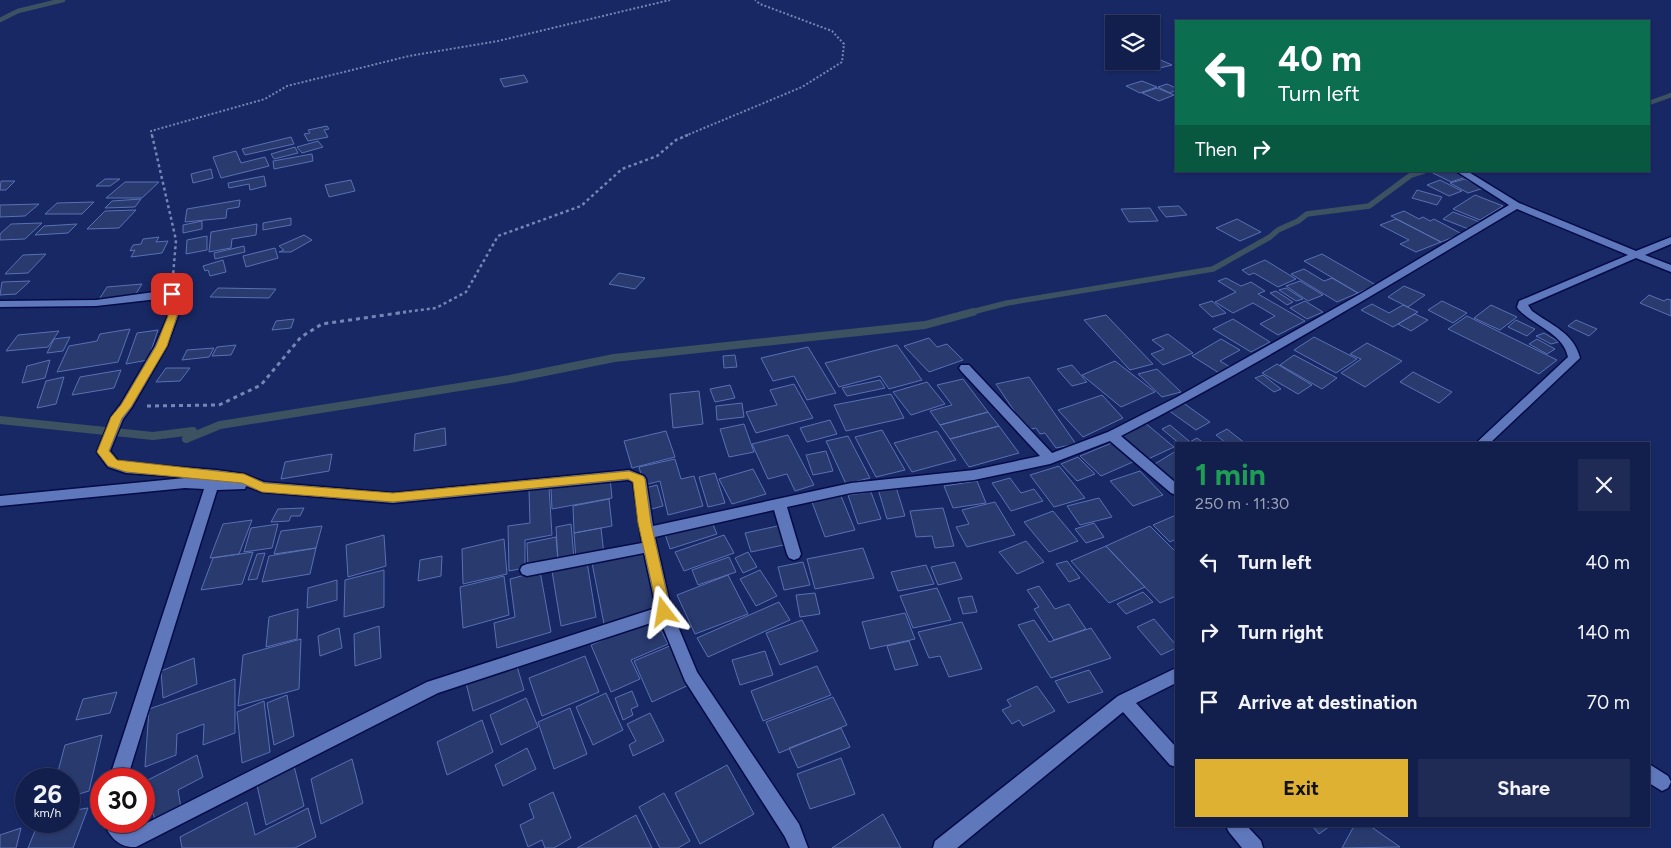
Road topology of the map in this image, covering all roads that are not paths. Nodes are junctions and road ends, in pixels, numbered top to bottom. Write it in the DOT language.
graph roads {
  1 [pos="1462,172"];
  2 [pos="1516,205"];
  3 [pos="1671,240"];
  4 [pos="1635,256"];
  5 [pos="1671,270"];
  6 [pos="0,304"];
  7 [pos="965,368"];
  8 [pos="1112,435"];
  9 [pos="1484,442"];
  10 [pos="1050,459"];
  11 [pos="212,484"];
  12 [pos="262,487"];
  13 [pos="1175,489"];
  14 [pos="0,500"];
  15 [pos="779,503"];
  16 [pos="648,540"];
  17 [pos="794,554"];
  18 [pos="528,570"];
  19 [pos="664,612"];
  20 [pos="1175,676"];
  21 [pos="1124,701"];
  22 [pos="1175,759"];
  23 [pos="122,768"];
  24 [pos="1236,827"];
  25 [pos="155,828"];
  26 [pos="119,833"];
  27 [pos="146,833"];
  28 [pos="799,848"];
  29 [pos="942,848"];
  30 [pos="1254,848"];
  1 -- 2 [label="street"];
  2 -- 4 [label="street"];
  2 -- 8 [label="street"];
  3 -- 4 [label="street"];
  4 -- 5 [label="street"];
  4 -- 9 [label="street"];
  6 -- 12 [label="street"];
  7 -- 10 [label="street"];
  8 -- 10 [label="street"];
  8 -- 13 [label="street"];
  10 -- 15 [label="street"];
  11 -- 12 [label="street"];
  11 -- 14 [label="street"];
  11 -- 23 [label="street"];
  12 -- 16 [label="street"];
  15 -- 16 [label="street"];
  15 -- 17 [label="street"];
  16 -- 18 [label="street"];
  16 -- 19 [label="street"];
  19 -- 25 [label="street"];
  19 -- 28 [label="street"];
  20 -- 21 [label="street"];
  21 -- 22 [label="street"];
  21 -- 29 [label="street"];
  24 -- 30 [label="street"];
  26 -- 27 [label="street"];
}
